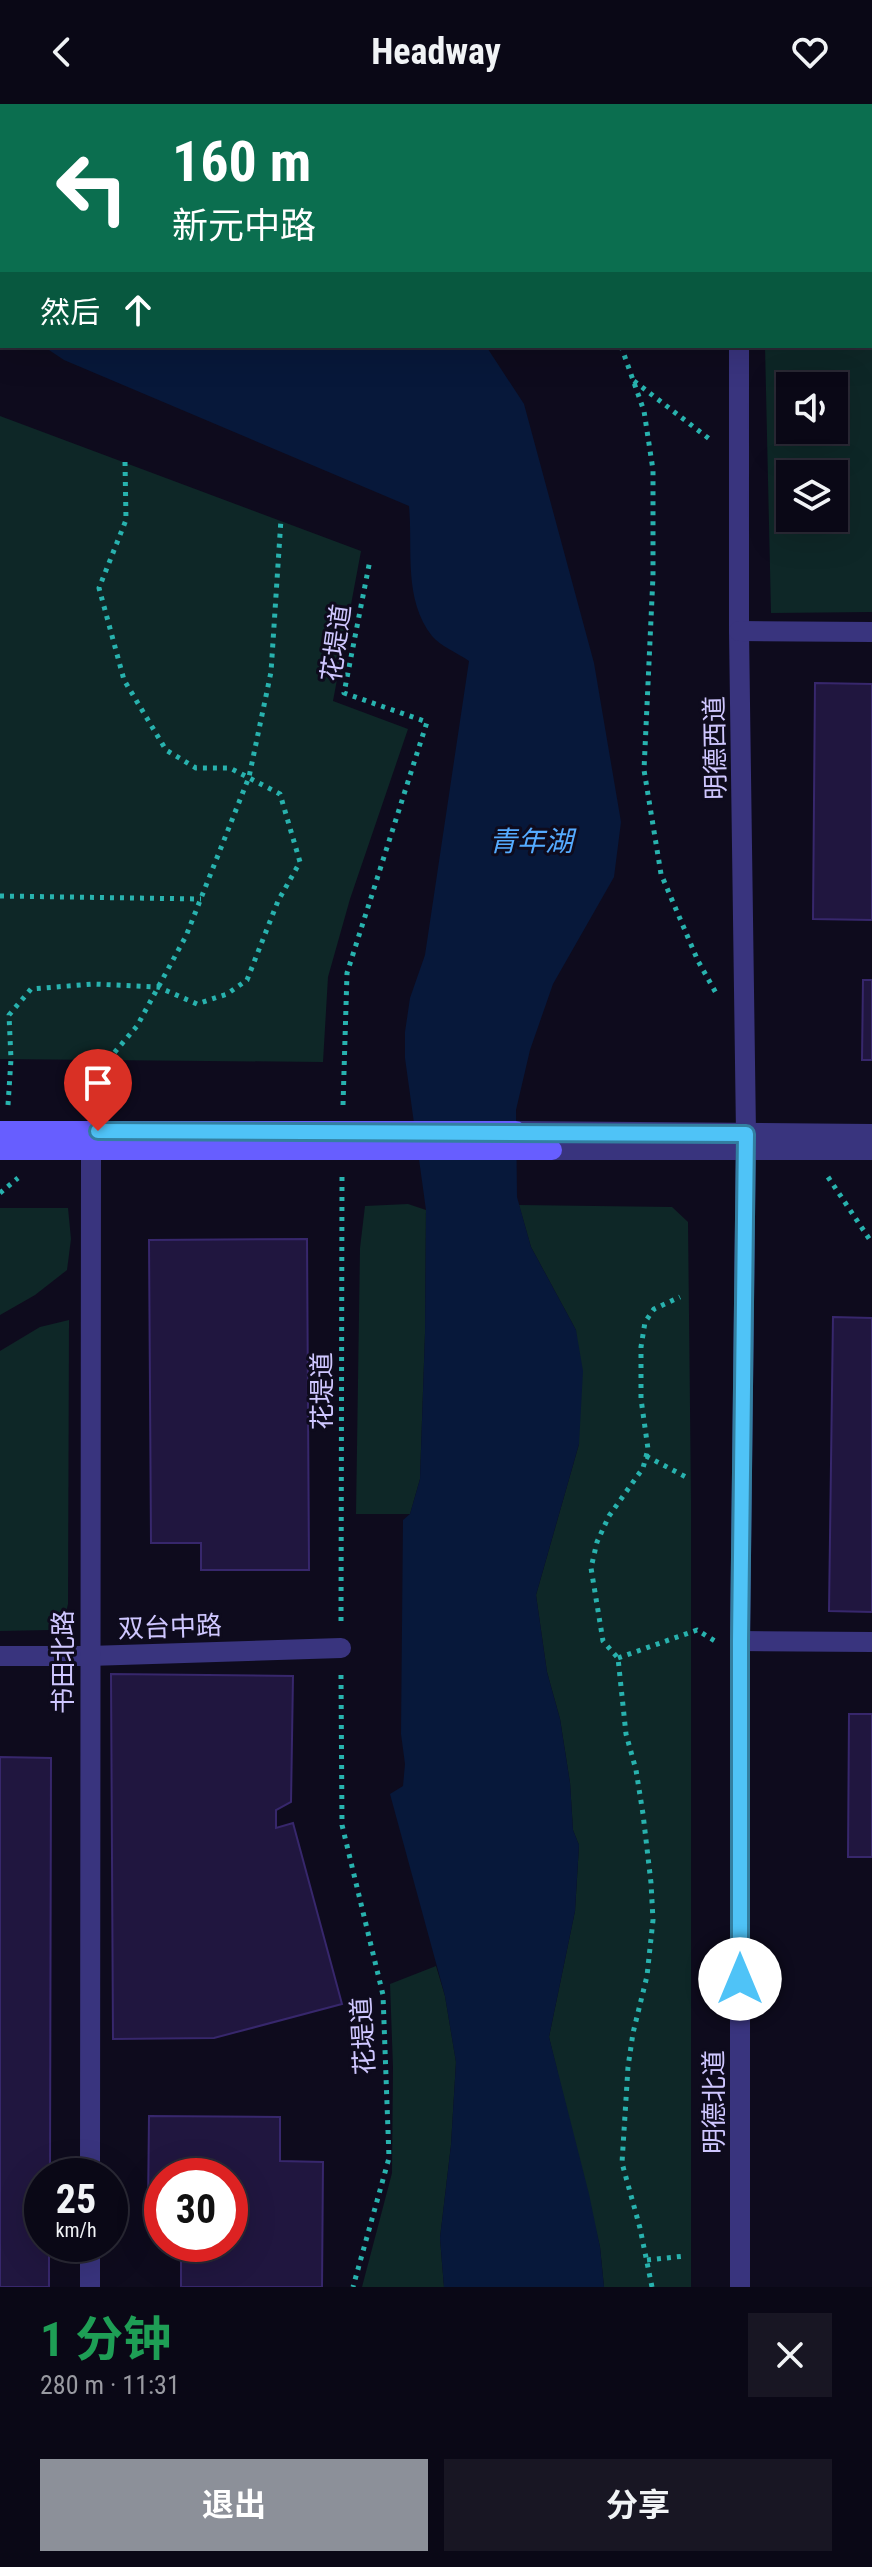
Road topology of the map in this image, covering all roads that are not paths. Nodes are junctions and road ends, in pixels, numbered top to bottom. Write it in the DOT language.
graph roads {
  1 [pos="739,348"];
  2 [pos="739,631"];
  3 [pos="872,632"];
  4 [pos="872,1134"];
  5 [pos="2,1137"];
  6 [pos="342,1140"];
  7 [pos="746,1142"];
  8 [pos="91,1149"];
  9 [pos="872,1150"];
  10 [pos="740,1641"];
  11 [pos="872,1642"];
  12 [pos="341,1648"];
  13 [pos="0,1656"];
  14 [pos="89,1656"];
  15 [pos="90,2158"];
  16 [pos="90,2262"];
  17 [pos="90,2287"];
  18 [pos="740,2287"];
  1 -- 2 [label="street, 明德西道"];
  2 -- 3 [label="street"];
  2 -- 7 [label="street, 明德西道"];
  4 -- 7 [label="street"];
  5 -- 6 [label="street"];
  5 -- 8 [label="street"];
  6 -- 7 [label="street"];
  6 -- 7 [label="street"];
  6 -- 8 [label="street"];
  7 -- 9 [label="street"];
  7 -- 10 [label="street, 明德北道"];
  8 -- 14 [label="street, 书田北路"];
  10 -- 11 [label="street"];
  10 -- 18 [label="street, 明德北道"];
  12 -- 14 [label="street, 双台中路"];
  13 -- 14 [label="street, 双台中路"];
  14 -- 15 [label="street, 书田北路"];
  16 -- 17 [label="street"];
}
